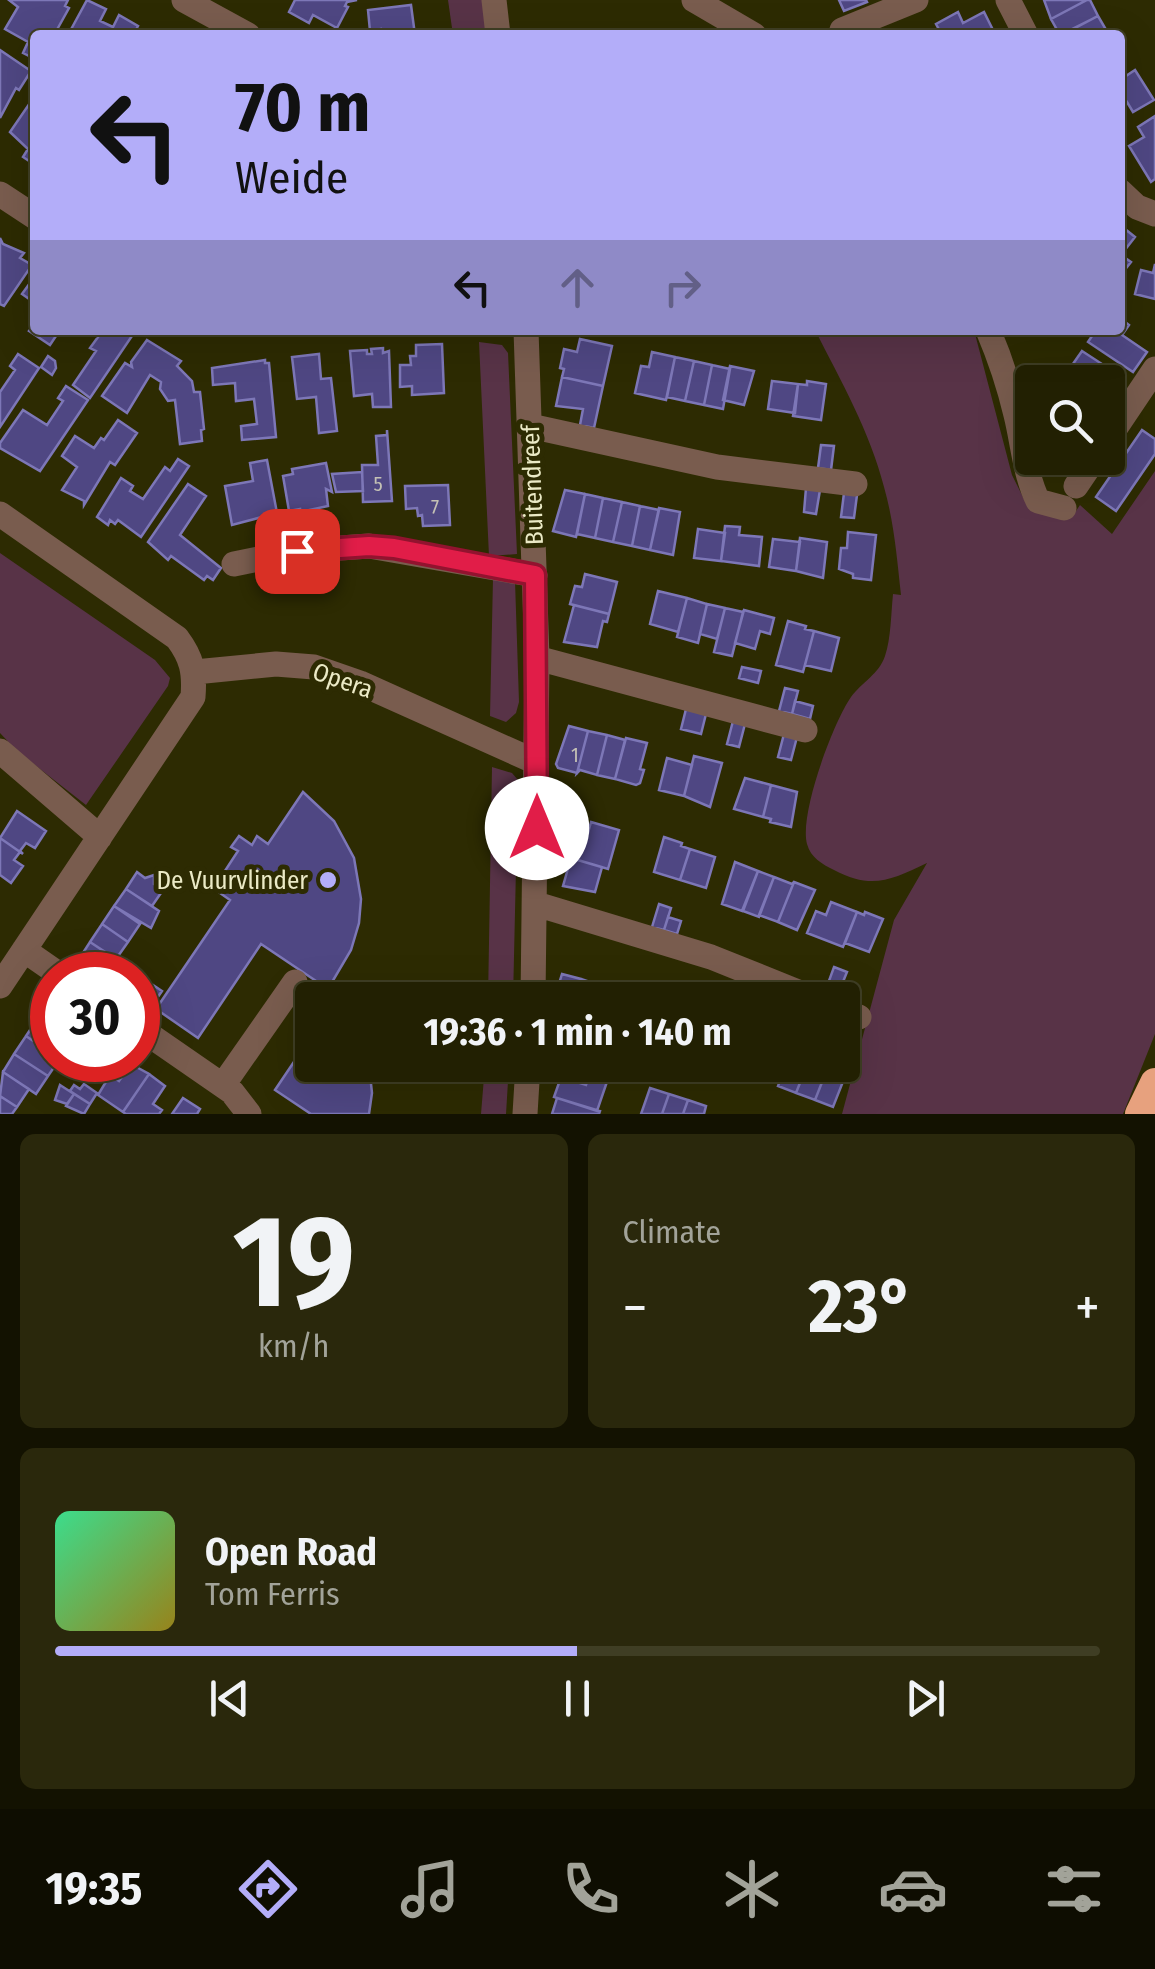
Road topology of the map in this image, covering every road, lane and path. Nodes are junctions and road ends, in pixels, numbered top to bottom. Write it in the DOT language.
graph roads {
  1 [pos="184,0"];
  2 [pos="494,0"];
  3 [pos="694,0"];
  4 [pos="916,0"];
  5 [pos="1008,0"];
  6 [pos="239,30"];
  7 [pos="497,30"];
  8 [pos="745,30"];
  9 [pos="842,30"];
  10 [pos="1023,30"];
  11 [pos="0,194"];
  12 [pos="1125,196"];
  13 [pos="1155,214"];
  14 [pos="30,215"];
  15 [pos="522,335"];
  16 [pos="990,335"];
  17 [pos="1155,368"];
  18 [pos="1015,409"];
  19 [pos="1125,413"];
  20 [pos="530,426"];
  21 [pos="1029,475"];
  22 [pos="1084,475"];
  23 [pos="855,484"];
  24 [pos="0,514"];
  25 [pos="234,564"];
  26 [pos="535,575"];
  27 [pos="537,658"];
  28 [pos="195,672"];
  29 [pos="805,730"];
  30 [pos="0,752"];
  31 [pos="536,762"];
  32 [pos="100,837"];
  33 [pos="536,904"];
  34 [pos="24,950"];
  35 [pos="30,954"];
  36 [pos="295,982"];
  37 [pos="533,982"];
  38 [pos="773,982"];
  39 [pos="0,986"];
  40 [pos="160,1043"];
  41 [pos="527,1082"];
  42 [pos="1155,1083"];
  43 [pos="223,1085"];
  44 [pos="249,1114"];
  45 [pos="526,1114"];
  46 [pos="1140,1114"];
  1 -- 6 [label="street"];
  2 -- 7 [label="street"];
  3 -- 8 [label="street"];
  4 -- 9 [label="street"];
  5 -- 10 [label="street"];
  11 -- 14 [label="street"];
  12 -- 13 [label="street"];
  15 -- 20 [label="street, Buitendreef"];
  16 -- 18 [label="street"];
  17 -- 19 [label="street"];
  20 -- 23 [label="street"];
  20 -- 26 [label="street, Buitendreef"];
  21 -- 22 [label="street"];
  24 -- 28 [label="street"];
  25 -- 26 [label="street"];
  26 -- 27 [label="street, Buitendreef"];
  27 -- 29 [label="street"];
  27 -- 31 [label="street, Buitendreef"];
  28 -- 31 [label="street, Opera"];
  28 -- 32 [label="street"];
  30 -- 32 [label="street"];
  31 -- 33 [label="street, Buitendreef"];
  32 -- 34 [label="street"];
  33 -- 37 [label="street, Buitendreef"];
  33 -- 38 [label="street"];
  34 -- 35 [label="street"];
  34 -- 39 [label="street"];
  36 -- 43 [label="street"];
  40 -- 43 [label="street"];
  41 -- 45 [label="street"];
  42 -- 46 [label="highway"];
  43 -- 44 [label="street"];
}
